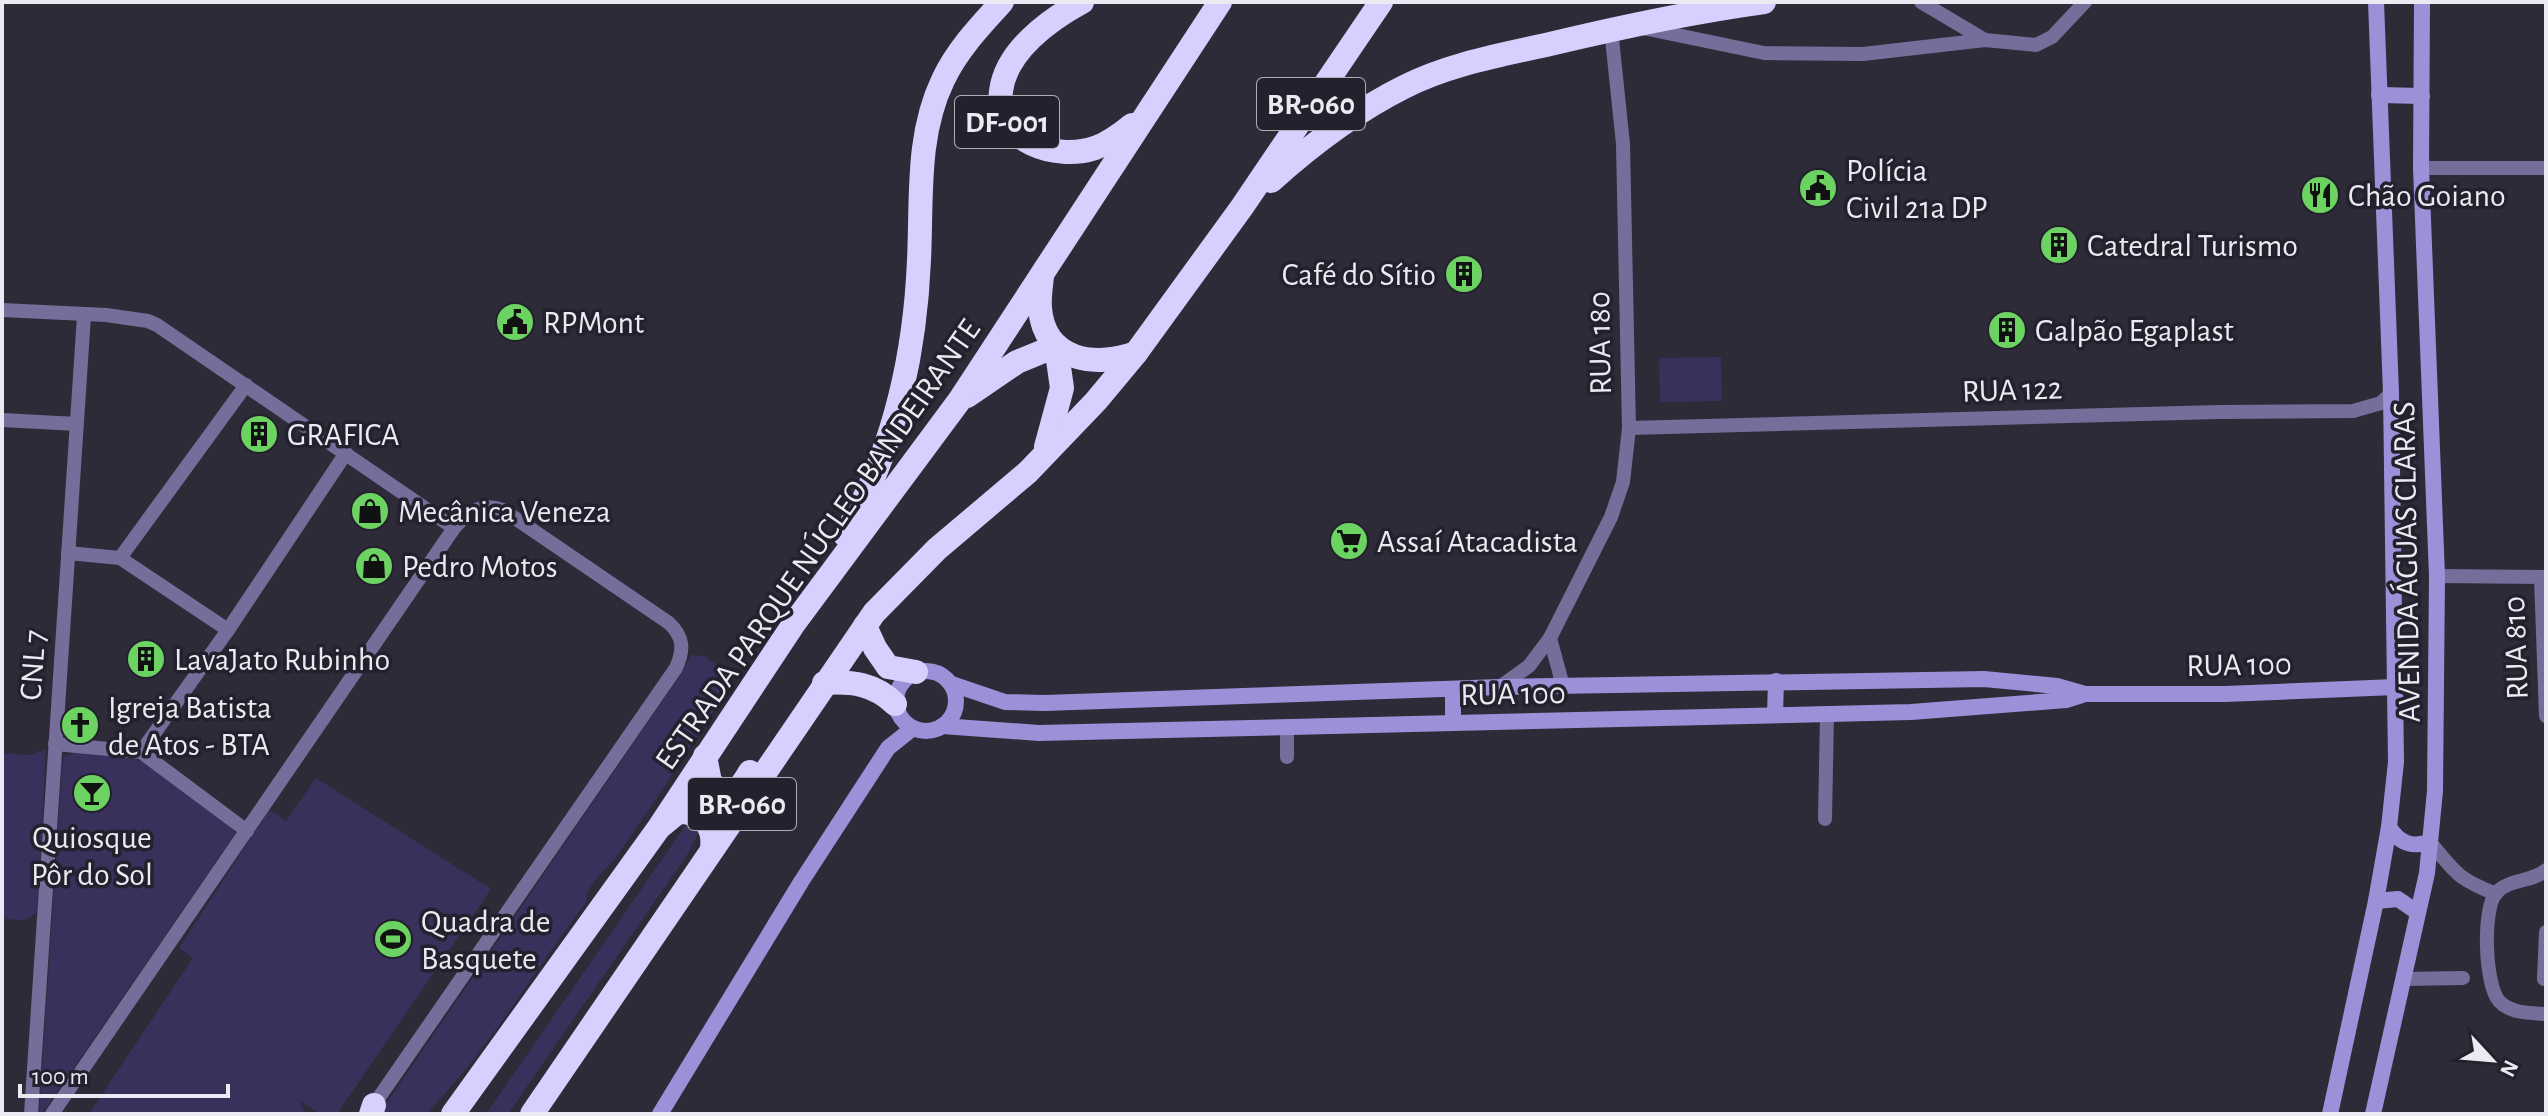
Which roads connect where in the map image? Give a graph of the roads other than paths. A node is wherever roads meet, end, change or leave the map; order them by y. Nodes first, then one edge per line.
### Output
1 (1002, 2) edge
2 (1082, 2) edge
3 (1220, 2) edge
4 (1381, 2) edge
5 (1764, 2) edge
6 (1921, 2) edge
7 (2085, 2) edge
8 (2376, 2) edge
9 (2422, 2) edge
10 (1621, 27) junction
11 (1985, 40) junction
12 (2379, 95) junction
13 (2422, 96) junction
14 (1144, 116) junction
15 (2421, 168) junction
16 (2546, 168) edge
17 (1242, 207) junction
18 (1042, 274) junction
19 (2, 310) edge
20 (84, 316) junction
21 (1056, 346) junction
22 (1136, 353) junction
23 (246, 385) junction
24 (2391, 393) junction
25 (959, 401) junction
26 (2, 420) edge
27 (77, 424) junction
28 (1629, 428) junction
29 (346, 453) junction
30 (1044, 455) junction
31 (454, 528) junction
32 (68, 553) junction
33 (120, 558) junction
34 (2437, 576) junction
35 (2543, 578) edge
36 (869, 620) junction
37 (795, 622) junction
38 (228, 630) junction
39 (1550, 638) junction
40 (916, 672) junction
41 (1776, 681) junction
42 (824, 683) junction
43 (952, 684) junction
44 (1563, 686) junction
45 (1500, 687) junction
46 (2395, 687) junction
47 (1453, 690) junction
48 (2085, 694) junction
49 (897, 709) junction
50 (1827, 714) junction
51 (1775, 715) junction
52 (2546, 716) edge
53 (1453, 722) junction
54 (942, 726) junction
55 (1287, 727) junction
56 (913, 728) junction
57 (55, 744) junction
58 (888, 748) junction
59 (141, 752) junction
60 (705, 756) junction
61 (1287, 757) dead end
62 (1825, 819) dead end
63 (2389, 827) junction
64 (658, 829) junction
65 (247, 831) junction
66 (2430, 842) junction
67 (712, 849) junction
68 (2546, 870) edge
69 (2496, 894) junction
70 (2376, 901) junction
71 (2417, 912) junction
72 (2546, 932) edge
73 (2545, 957) edge
74 (2463, 978) dead end
75 (2403, 979) junction
76 (2544, 979) dead end
77 (2546, 1014) edge
78 (452, 1110) edge
79 (371, 1111) edge
80 (31, 1114) edge
81 (52, 1114) edge
82 (532, 1114) edge
83 (660, 1114) edge
84 (2330, 1114) edge
85 (2373, 1114) edge

1 - 37 highway, DF-001
2 - 14 highway, DF-001
3 - 14 highway, ESTRADA PARQUE NÚCLEO BANDEIRANTE / BR-060
4 - 17 highway, BR-060
5 - 10 highway
6 - 11 street
7 - 11 street
8 - 12 street, AVENIDA ÁGUAS CLARAS
9 - 13 street, AVENIDA ÁGUAS CLARAS
10 - 11 street
10 - 17 highway
10 - 28 street, RUA 180
12 - 13 street
12 - 24 street, AVENIDA ÁGUAS CLARAS
13 - 15 street, AVENIDA ÁGUAS CLARAS
14 - 18 highway, ESTRADA PARQUE NÚCLEO BANDEIRANTE / BR-060
15 - 16 street
15 - 34 street, AVENIDA ÁGUAS CLARAS
17 - 22 highway, BR-060
18 - 21 highway
18 - 25 highway, ESTRADA PARQUE NÚCLEO BANDEIRANTE / BR-060
19 - 20 street
20 - 23 street
20 - 27 street, CNL 7
21 - 22 highway
21 - 25 highway
21 - 30 highway
22 - 30 highway, BR-060
23 - 29 street
23 - 33 street
24 - 28 street, RUA 122
24 - 46 street, AVENIDA ÁGUAS CLARAS
25 - 37 highway, ESTRADA PARQUE NÚCLEO BANDEIRANTE / BR-060
26 - 27 street
27 - 32 street, CNL 7
28 - 39 street, RUA 180
29 - 31 street
29 - 38 street
30 - 36 highway, BR-060
31 - 65 street
31 - 79 street
32 - 33 street
32 - 57 street, CNL 7
33 - 38 street
34 - 35 street
34 - 66 street, AVENIDA ÁGUAS CLARAS
35 - 52 street, RUA 810
36 - 40 highway
36 - 42 highway, BR-060
36 - 60 highway
37 - 60 highway, ESTRADA PARQUE NÚCLEO BANDEIRANTE / BR-060
38 - 59 street
39 - 44 street
39 - 45 street, RUA 180
40 - 43 street
40 - 49 street
41 - 44 street, RUA 100
41 - 48 street, RUA 100
41 - 51 street
42 - 49 highway
42 - 67 highway, BR-060
43 - 47 street, RUA 100
43 - 54 street
44 - 45 street, RUA 100
45 - 47 street, RUA 100
46 - 48 street, RUA 100
46 - 63 street, AVENIDA ÁGUAS CLARAS
47 - 53 street
48 - 50 street, RUA 100
49 - 56 street
49 - 58 street
50 - 51 street, RUA 100
50 - 62 street
51 - 53 street, RUA 100
53 - 55 street, RUA 100
54 - 55 street, RUA 100
54 - 56 street
55 - 61 street
56 - 58 street
57 - 59 street
57 - 80 street, CNL 7
58 - 83 street
59 - 65 street
60 - 64 highway, ESTRADA PARQUE NÚCLEO BANDEIRANTE / BR-060
63 - 66 street
63 - 70 street, AVENIDA ÁGUAS CLARAS
64 - 67 highway
64 - 78 highway, ESTRADA PARQUE NÚCLEO BANDEIRANTE / BR-060
65 - 81 street
66 - 69 street
66 - 71 street, AVENIDA ÁGUAS CLARAS
67 - 82 highway, BR-060
68 - 69 street
69 - 77 street
70 - 71 street
70 - 84 street, AVENIDA ÁGUAS CLARAS
71 - 75 street, AVENIDA ÁGUAS CLARAS
72 - 73 street
73 - 76 street
74 - 75 street
75 - 85 street, AVENIDA ÁGUAS CLARAS

